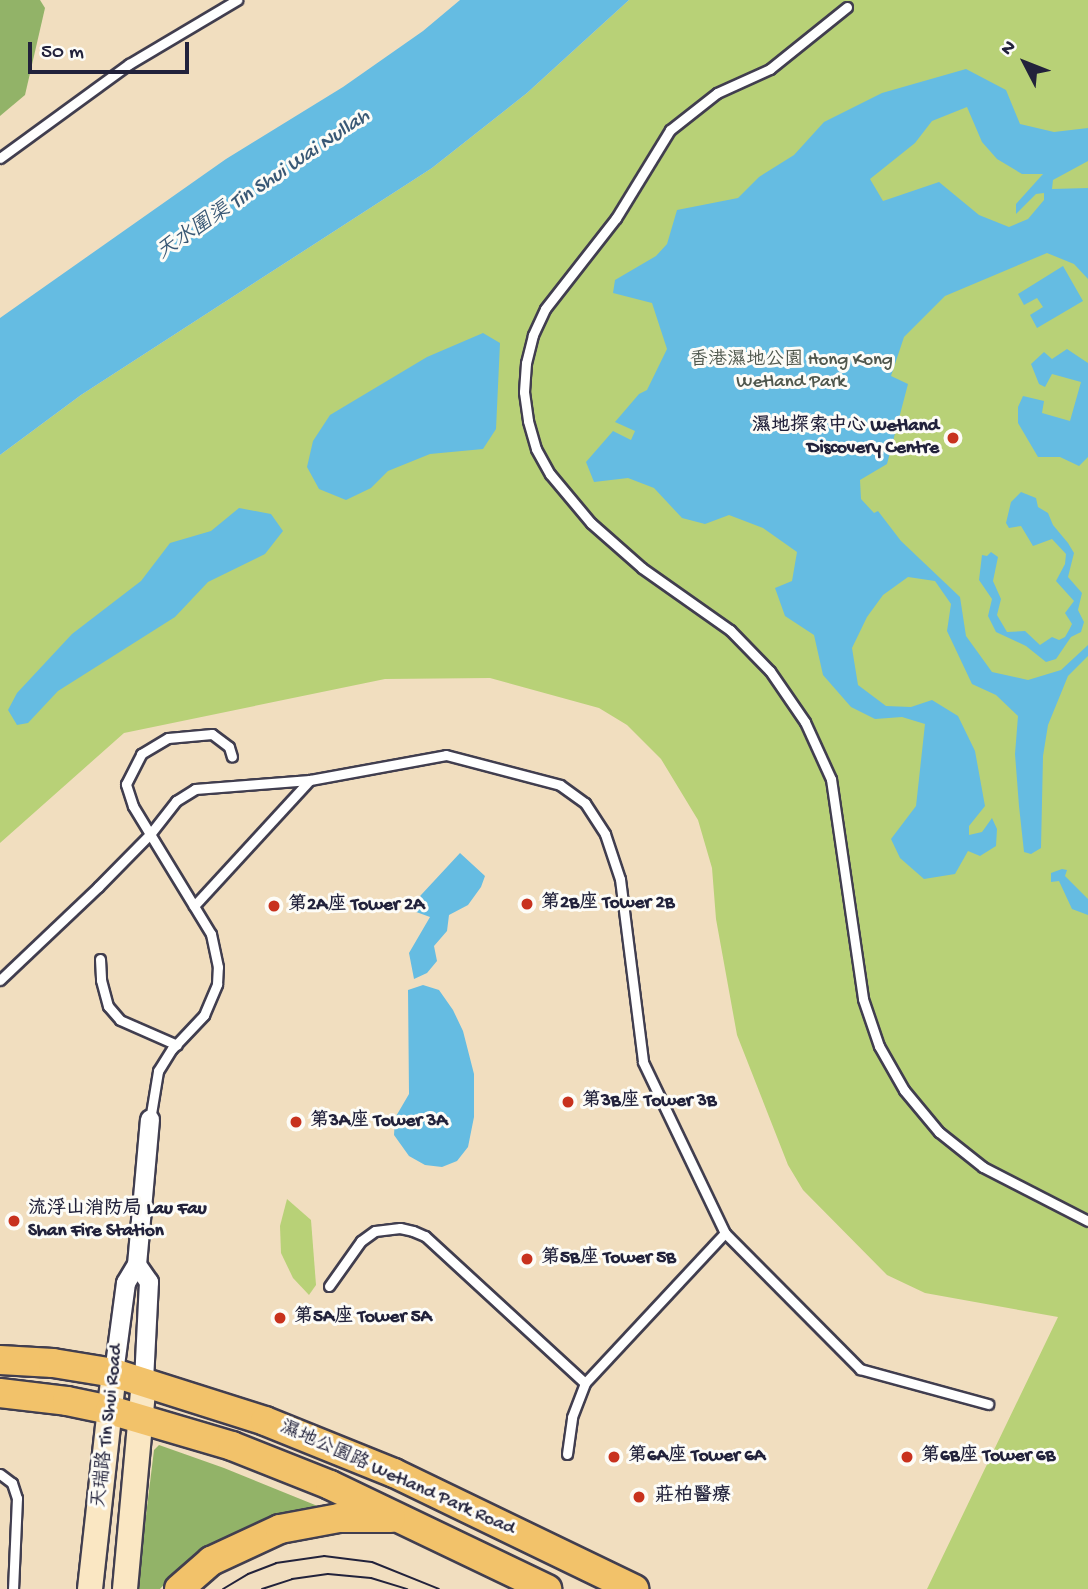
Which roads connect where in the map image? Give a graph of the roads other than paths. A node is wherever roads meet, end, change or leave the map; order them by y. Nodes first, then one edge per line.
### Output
1 (237, 0) edge
2 (847, 7) dead end
3 (0, 158) edge
4 (232, 757) dead end
5 (310, 780) junction
6 (151, 833) junction
7 (194, 906) junction
8 (100, 959) dead end
9 (0, 980) edge
10 (177, 1045) junction
11 (150, 1120) joint
12 (1088, 1221) edge
13 (725, 1233) junction
14 (137, 1265) junction
15 (328, 1286) dead end
16 (0, 1360) edge
17 (114, 1373) junction
18 (144, 1381) junction
19 (585, 1383) junction
20 (0, 1393) edge
21 (988, 1404) dead end
22 (110, 1410) junction
23 (141, 1419) junction
24 (567, 1454) dead end
25 (0, 1474) edge
26 (398, 1518) junction
27 (13, 1589) edge
28 (90, 1589) edge
29 (125, 1589) edge
30 (179, 1589) edge
31 (547, 1589) edge
32 (634, 1589) edge

1 - 3 lane
2 - 12 lane
4 - 6 lane
5 - 6 lane
5 - 7 lane
5 - 13 lane
6 - 7 lane
6 - 9 lane
7 - 10 lane
8 - 10 lane
10 - 11 lane
11 - 14 street, 天瑞路 Tin Shui Road
13 - 19 lane
13 - 21 lane
14 - 17 street, 天瑞路 Tin Shui Road
14 - 18 street, 天瑞路 Tin Shui Road
15 - 19 lane
16 - 17 main road, 濕地公園路 Wetland Park Road
17 - 18 main road, 濕地公園路 Wetland Park Road
17 - 22 main road, 天瑞路 Tin Shui Road
18 - 23 main road, 天瑞路 Tin Shui Road
18 - 32 main road, 濕地公園路 Wetland Park Road
19 - 24 lane
20 - 22 main road, 濕地公園路 Wetland Park Road
22 - 23 main road, 濕地公園路 Wetland Park Road
22 - 28 main road, 天瑞路 Tin Shui Road
23 - 26 main road, 濕地公園路 Wetland Park Road
23 - 29 main road, 天瑞路 Tin Shui Road
25 - 27 lane
26 - 30 main road
26 - 31 main road, 濕地公園路 Wetland Park Road

